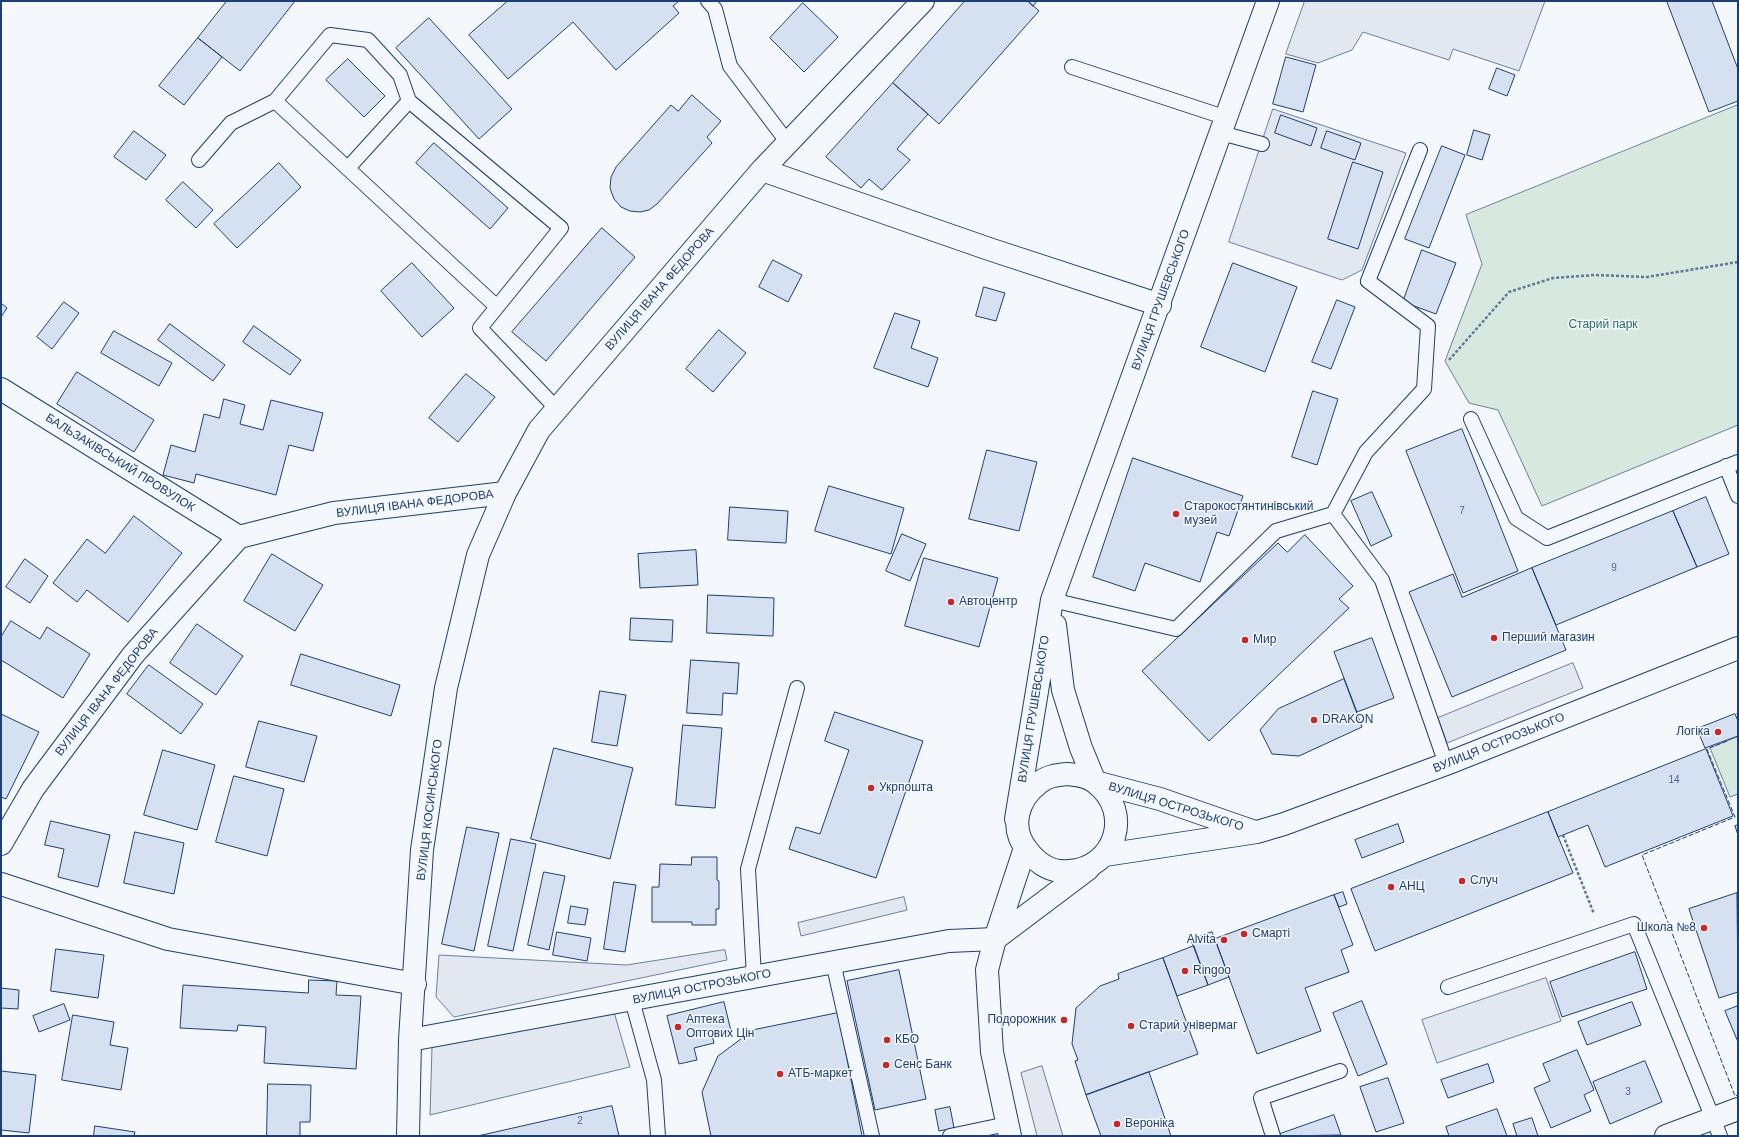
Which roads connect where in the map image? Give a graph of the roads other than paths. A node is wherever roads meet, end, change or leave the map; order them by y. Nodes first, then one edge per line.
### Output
1 (708, 1) edge
2 (923, 1) edge
3 (1268, 1) edge
4 (1072, 67) dead end
5 (275, 101) junction
6 (409, 101) junction
7 (1224, 126) junction
8 (788, 143) junction
9 (1262, 144) dead end
10 (1420, 150) dead end
11 (199, 160) dead end
12 (348, 168) junction
13 (762, 170) junction
14 (1160, 305) junction
15 (497, 307) junction
16 (1, 389) edge
17 (556, 410) junction
18 (1471, 419) dead end
19 (1732, 464) edge
20 (505, 493) junction
21 (1738, 496) edge
22 (1333, 514) junction
23 (239, 537) junction
24 (1052, 600) junction
25 (1738, 648) edge
26 (797, 688) dead end
27 (1446, 764) junction
28 (1095, 782) junction
29 (1016, 819) junction
30 (1257, 832) junction
31 (1, 844) edge
32 (1025, 848) junction
33 (1098, 860) junction
34 (1, 884) edge
35 (995, 939) junction
36 (833, 962) junction
37 (754, 977) junction
38 (415, 984) junction
39 (1448, 987) dead end
40 (632, 1000) junction
41 (410, 1040) junction
42 (1340, 1071) dead end
43 (1738, 1109) edge
44 (1716, 1127) edge
45 (1008, 1130) edge
46 (408, 1136) edge
47 (658, 1136) edge
48 (872, 1136) edge
49 (950, 1136) edge
50 (1273, 1136) edge
51 (1666, 1136) edge

1 - 8 lane
2 - 8 street, ВУЛИЦЯ ІВАНА ФЕДОРОВА
3 - 7 street, ВУЛИЦЯ ГРУШЕВСЬКОГО
4 - 7 lane
5 - 6 lane
5 - 11 lane
5 - 12 lane
6 - 12 lane
6 - 15 lane
7 - 9 lane
7 - 14 street, ВУЛИЦЯ ГРУШЕВСЬКОГО
8 - 13 street, ВУЛИЦЯ ІВАНА ФЕДОРОВА
10 - 22 lane
12 - 15 lane
13 - 14 street
13 - 17 street, ВУЛИЦЯ ІВАНА ФЕДОРОВА
14 - 24 street, ВУЛИЦЯ ГРУШЕВСЬКОГО
15 - 17 lane
16 - 23 street, БАЛЬЗАКІВСЬКИЙ ПРОВУЛОК
17 - 20 street, ВУЛИЦЯ ІВАНА ФЕДОРОВА
18 - 19 lane
19 - 21 lane
20 - 23 street, ВУЛИЦЯ ІВАНА ФЕДОРОВА
20 - 38 street, ВУЛИЦЯ КОСИНСЬКОГО
22 - 24 lane
22 - 27 lane
23 - 31 street, ВУЛИЦЯ ІВАНА ФЕДОРОВА
24 - 28 street, ВУЛИЦЯ ГРУШЕВСЬКОГО
24 - 29 street, ВУЛИЦЯ ГРУШЕВСЬКОГО
25 - 27 street, ВУЛИЦЯ ОСТРОЗЬКОГО
26 - 37 lane
27 - 30 street, ВУЛИЦЯ ОСТРОЗЬКОГО
28 - 29 street
28 - 30 street, ВУЛИЦЯ ОСТРОЗЬКОГО
28 - 33 street
29 - 32 street
30 - 33 street, ВУЛИЦЯ ОСТРОЗЬКОГО
32 - 33 street
32 - 35 street
33 - 35 street
34 - 38 street
35 - 36 street, ВУЛИЦЯ ОСТРОЗЬКОГО
35 - 45 street
36 - 37 street, ВУЛИЦЯ ОСТРОЗЬКОГО
36 - 48 lane
37 - 40 street, ВУЛИЦЯ ОСТРОЗЬКОГО
38 - 41 street, ВУЛИЦЯ КОСИНСЬКОГО
39 - 44 lane
40 - 41 street, ВУЛИЦЯ ОСТРОЗЬКОГО
40 - 47 lane
41 - 46 street, ВУЛИЦЯ КОСИНСЬКОГО
42 - 50 lane
43 - 44 street
44 - 51 street
45 - 49 lane

